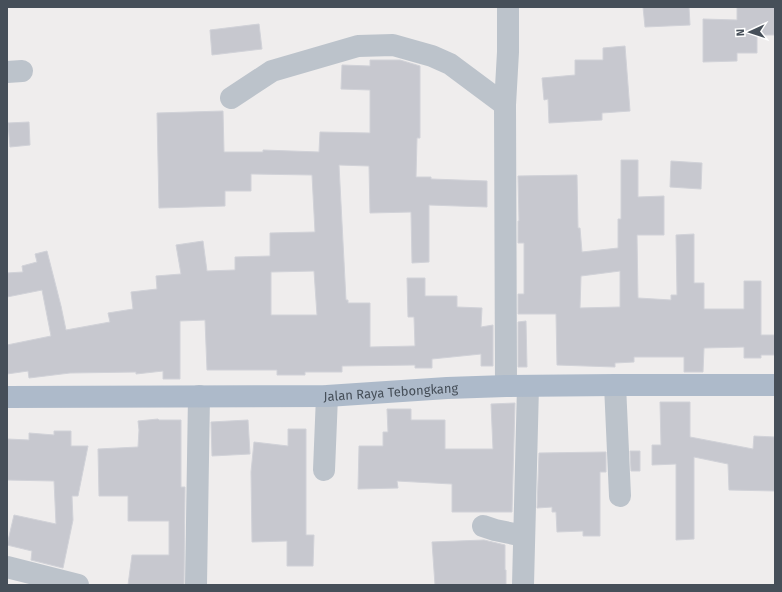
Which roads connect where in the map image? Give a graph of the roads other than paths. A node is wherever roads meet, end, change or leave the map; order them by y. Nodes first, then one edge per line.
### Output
1 (508, 10) edge
2 (231, 98) dead end
3 (505, 105) junction
4 (615, 385) junction
5 (775, 385) edge
6 (506, 386) junction
7 (528, 386) junction
8 (199, 396) junction
9 (326, 396) junction
10 (7, 397) edge
11 (324, 470) dead end
12 (620, 496) dead end
13 (483, 526) dead end
14 (524, 536) junction
15 (7, 567) edge
16 (78, 585) edge
17 (196, 585) edge
18 (523, 585) edge

1 - 3 street
2 - 3 street
3 - 6 street
4 - 5 main road, Jalan Raya Tebongkang
4 - 7 main road, Jalan Raya Tebongkang
4 - 12 street
6 - 7 main road, Jalan Raya Tebongkang
6 - 9 main road, Jalan Raya Tebongkang
7 - 14 street
8 - 9 main road, Jalan Raya Tebongkang
8 - 10 main road, Jalan Raya Tebongkang
8 - 17 street
9 - 11 street
13 - 14 street
14 - 18 street
15 - 16 street

